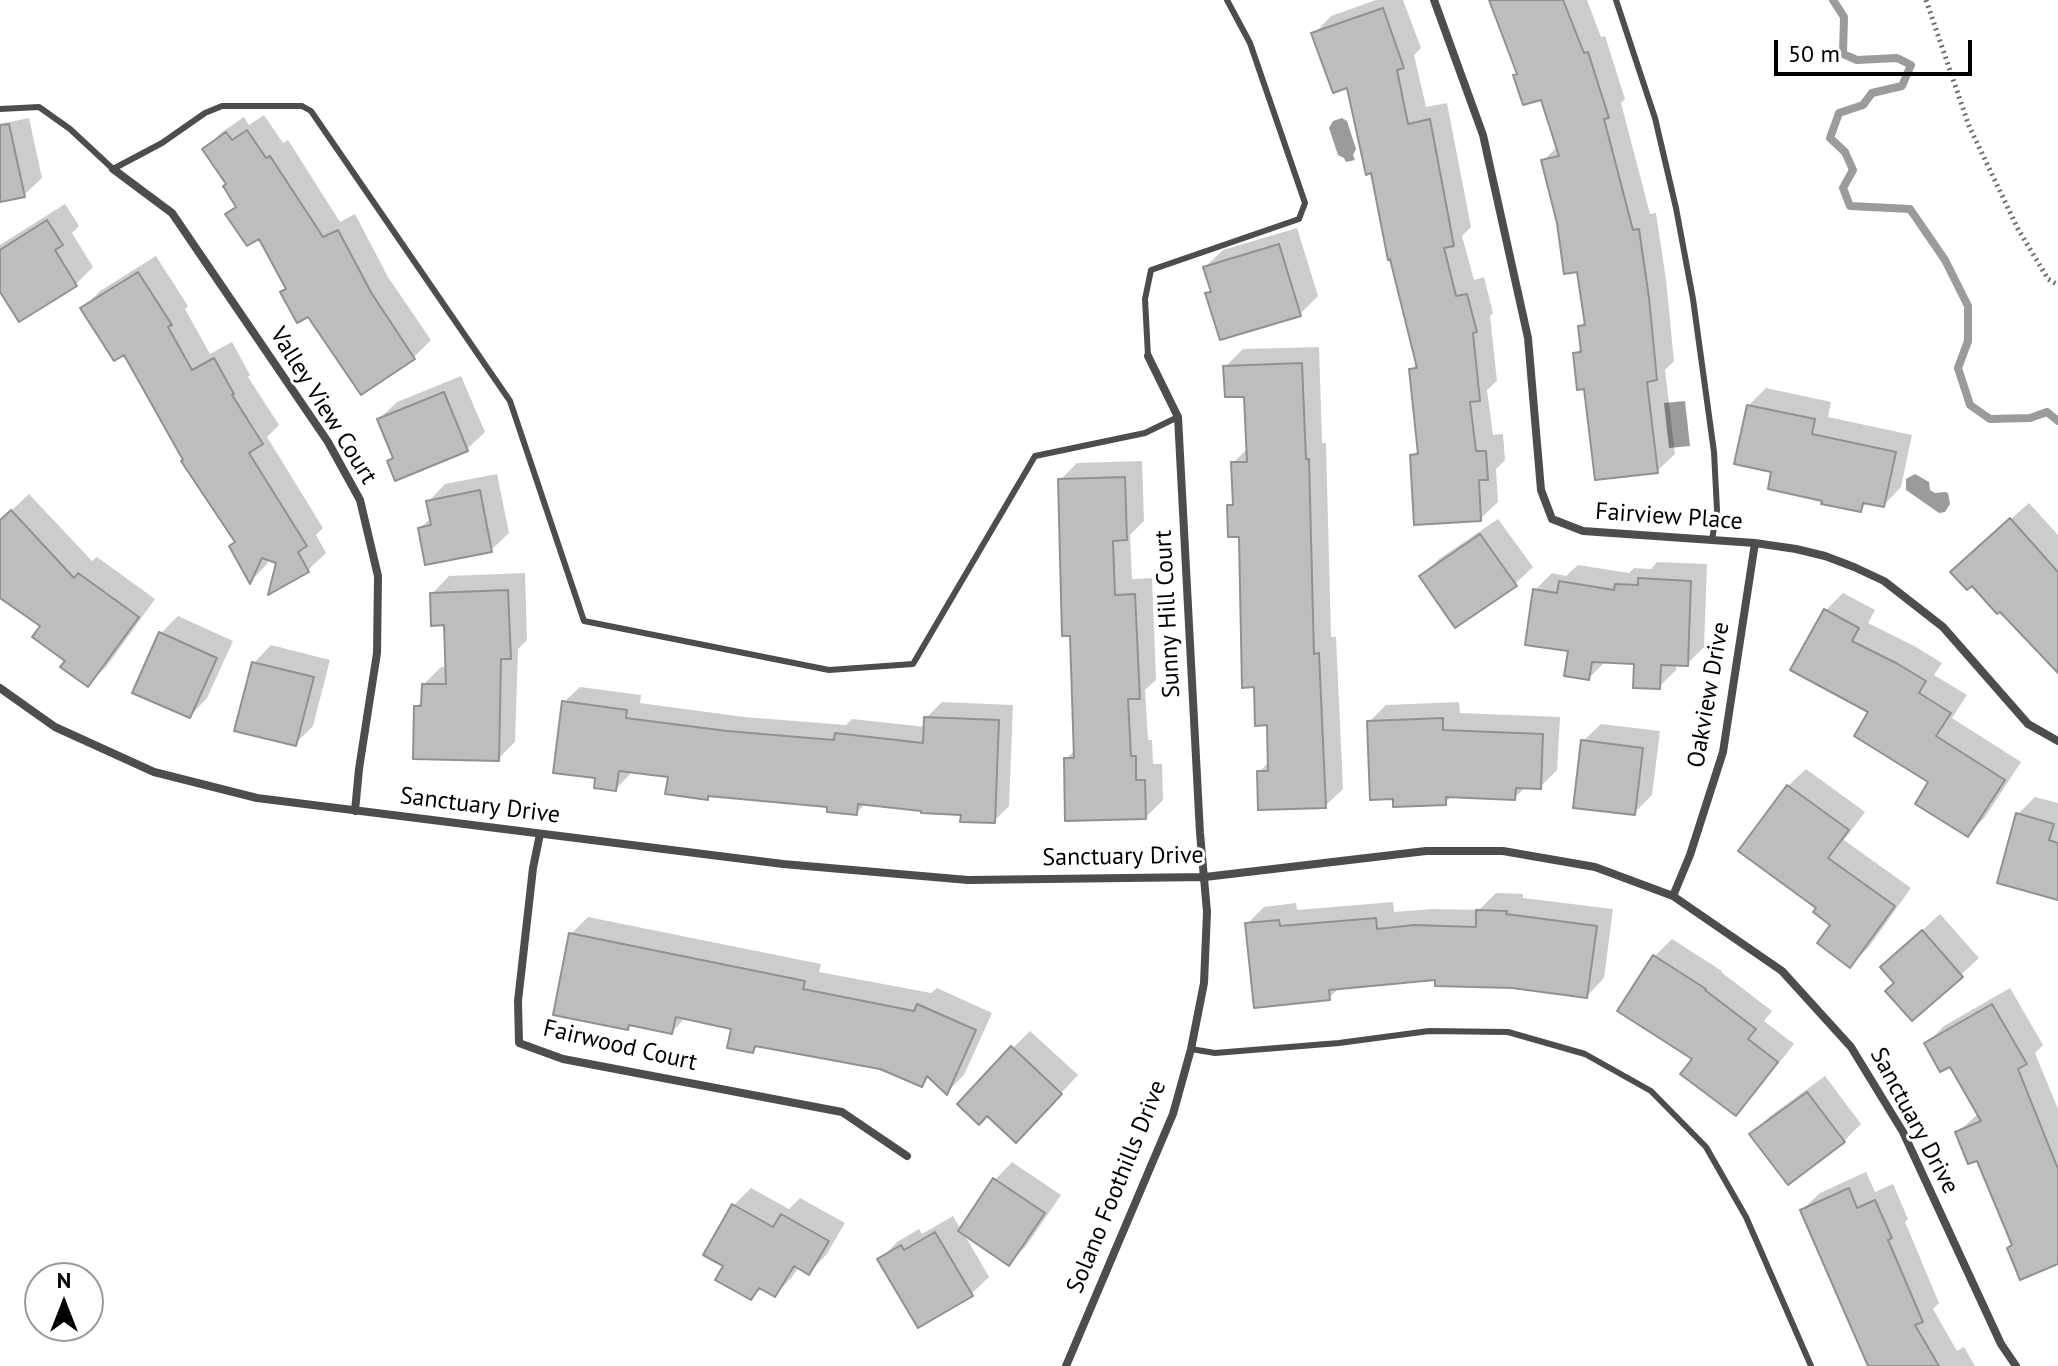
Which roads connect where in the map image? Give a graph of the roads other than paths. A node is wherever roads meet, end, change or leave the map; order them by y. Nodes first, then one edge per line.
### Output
1 (1227, 0) edge
2 (1434, 0) edge
3 (1616, 0) edge
4 (0, 109) edge
5 (113, 169) junction
6 (1148, 356) joint
7 (1178, 417) junction
8 (1712, 540) junction
9 (1755, 543) junction
10 (0, 688) edge
11 (2058, 741) edge
12 (355, 811) junction
13 (540, 834) junction
14 (1205, 877) junction
15 (1673, 896) junction
16 (1191, 1049) junction
17 (907, 1156) dead end
18 (1066, 1366) edge
19 (1811, 1366) edge
20 (2016, 1366) edge

1 - 6 lane
2 - 8 street, Fairview Place
3 - 8 lane
4 - 5 lane
5 - 7 lane
5 - 12 street, Valley View Court
6 - 7 street, Sunny Hill Court
7 - 14 street, Sunny Hill Court
8 - 9 street, Fairview Place
9 - 11 street, Fairview Place
9 - 15 street, Oakview Drive
10 - 12 street, Sanctuary Drive
12 - 13 street, Sanctuary Drive
13 - 14 street, Sanctuary Drive
13 - 17 street, Fairwood Court
14 - 15 street, Sanctuary Drive
14 - 16 street, Solano Foothills Drive
15 - 20 street, Sanctuary Drive
16 - 18 street, Solano Foothills Drive
16 - 19 lane

